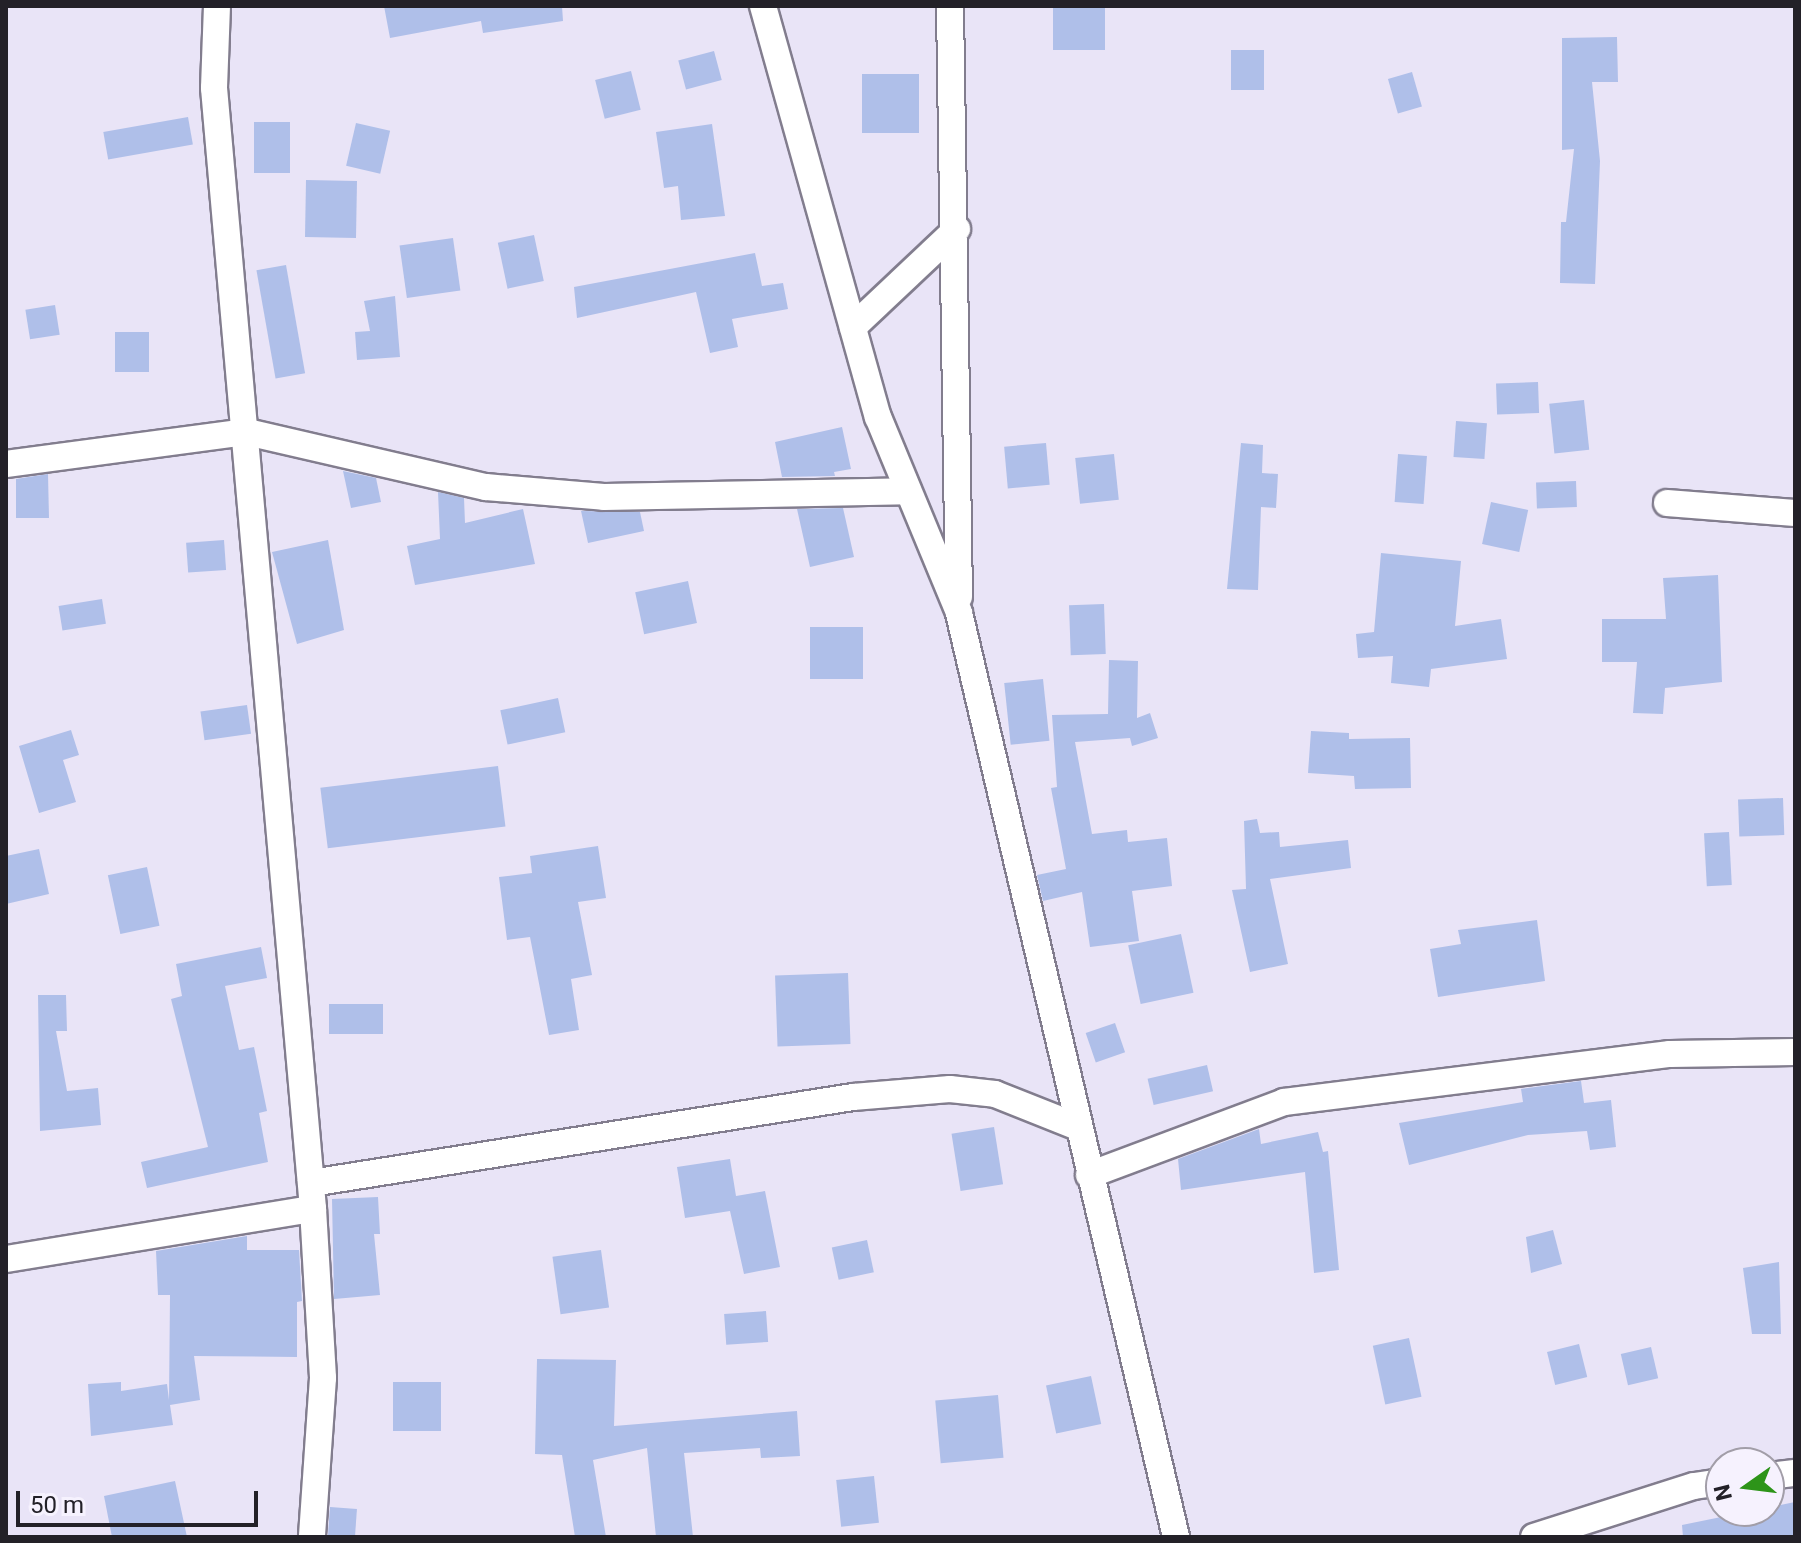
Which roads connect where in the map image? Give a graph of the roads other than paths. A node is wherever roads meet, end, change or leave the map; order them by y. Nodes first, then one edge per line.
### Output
1 (217, 6) edge
2 (763, 6) edge
3 (950, 6) edge
4 (957, 229) junction
5 (853, 327) junction
6 (247, 432) junction
7 (6, 464) edge
8 (908, 491) junction
9 (1667, 503) dead end
10 (1795, 513) edge
11 (959, 613) junction
12 (1795, 1052) edge
13 (1078, 1127) junction
14 (1089, 1175) junction
15 (312, 1196) junction
16 (6, 1259) edge
17 (1705, 1484) edge
18 (312, 1537) edge
19 (1176, 1537) edge
20 (1534, 1537) edge

1 - 6 street
2 - 5 street
3 - 4 street
4 - 5 street
4 - 11 street
5 - 8 street
6 - 7 street
6 - 8 street
6 - 15 street
8 - 11 street
9 - 10 street
11 - 13 street
12 - 14 street
13 - 14 street
13 - 15 street
14 - 19 street
15 - 16 street
15 - 18 street
17 - 20 street

